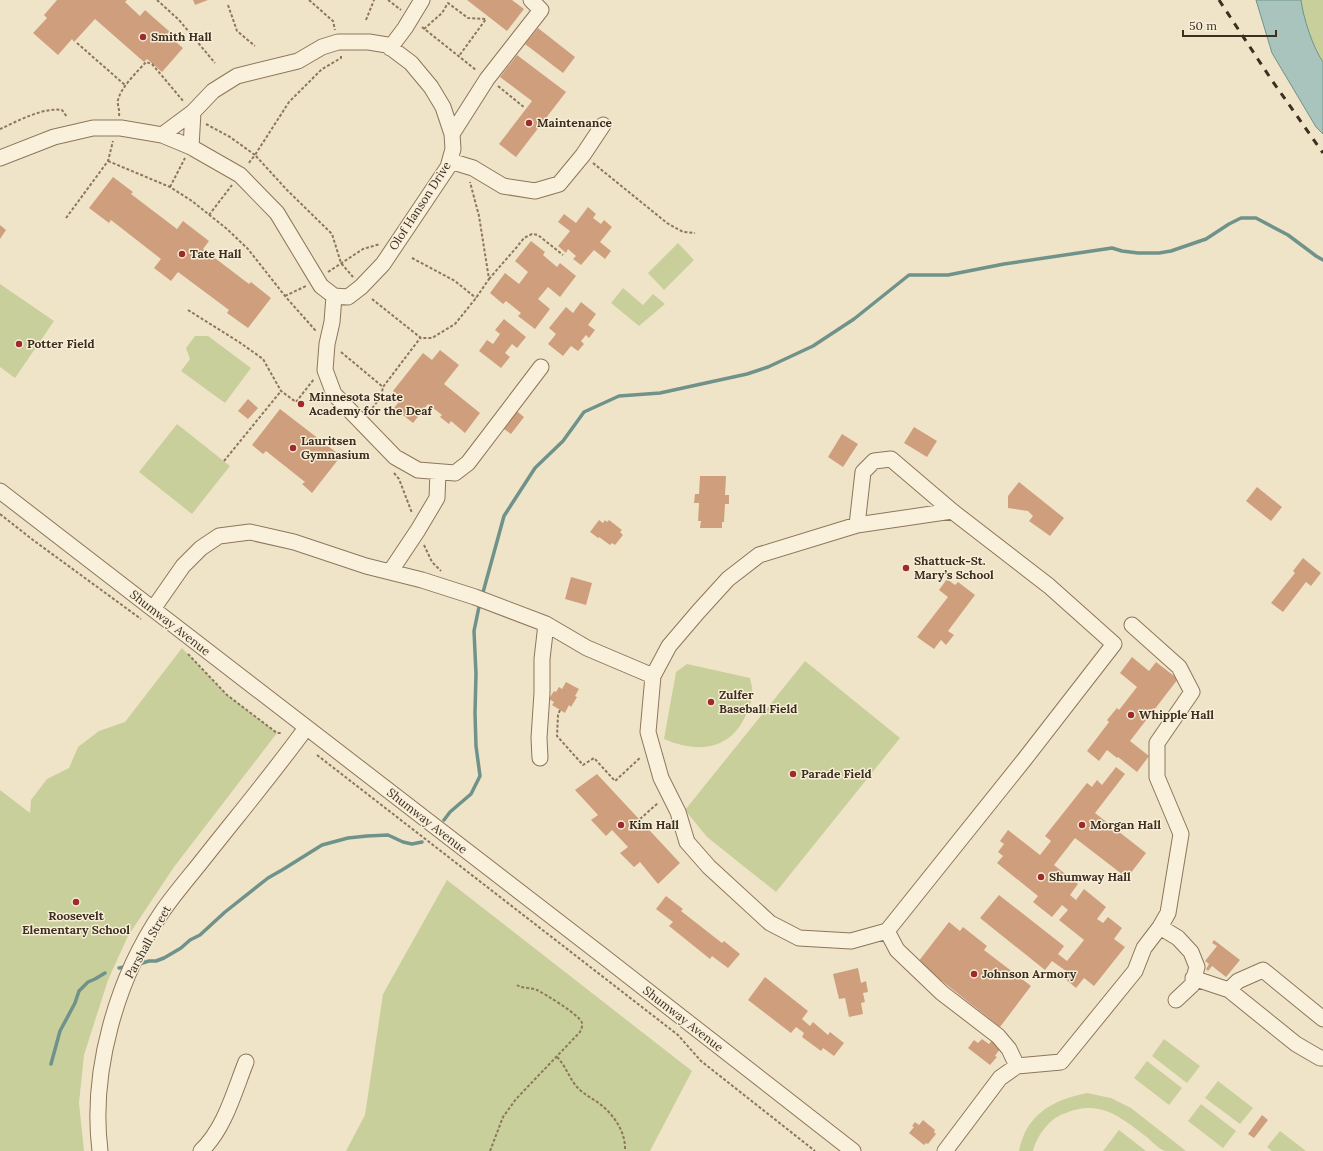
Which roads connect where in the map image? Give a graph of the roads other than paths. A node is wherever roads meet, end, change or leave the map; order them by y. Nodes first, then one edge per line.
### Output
1 (422, 0) edge
2 (531, 0) edge
3 (390, 48) junction
4 (193, 112) junction
5 (603, 125) dead end
6 (162, 134) junction
7 (452, 134) junction
8 (191, 147) junction
9 (0, 158) edge
10 (450, 161) junction
11 (334, 296) junction
12 (541, 367) dead end
13 (438, 472) junction
14 (0, 491) edge
15 (952, 511) junction
16 (857, 526) junction
17 (390, 572) junction
18 (148, 615) junction
19 (546, 624) junction
20 (1132, 625) dead end
21 (653, 676) junction
22 (306, 728) junction
23 (540, 758) dead end
24 (1160, 927) junction
25 (887, 931) junction
26 (1194, 978) junction
27 (1229, 990) junction
28 (1176, 1000) dead end
29 (1323, 1019) edge
30 (1323, 1058) edge
31 (246, 1062) dead end
32 (1017, 1066) junction
33 (100, 1151) edge
34 (201, 1151) edge
35 (853, 1151) edge
36 (945, 1151) edge

1 - 3 street
2 - 7 street
3 - 4 street, Olof Hanson Drive
3 - 7 street, Olof Hanson Drive
4 - 6 street, Olof Hanson Drive
4 - 8 street
5 - 10 street
6 - 8 street
6 - 9 street
7 - 10 street, Olof Hanson Drive
8 - 11 street
10 - 11 street, Olof Hanson Drive
11 - 13 street
12 - 13 street
13 - 17 street
14 - 18 street, Shumway Avenue
15 - 16 street
15 - 16 street
15 - 25 street
16 - 21 street
17 - 18 street
17 - 19 street
18 - 22 street, Shumway Avenue
19 - 21 street
19 - 23 street
20 - 24 street
21 - 25 street
22 - 33 street, Parshall Street
22 - 35 street, Shumway Avenue
24 - 26 street
24 - 32 street
25 - 32 street
26 - 27 street
26 - 28 street
27 - 29 street
27 - 30 street
31 - 34 street
32 - 36 street

